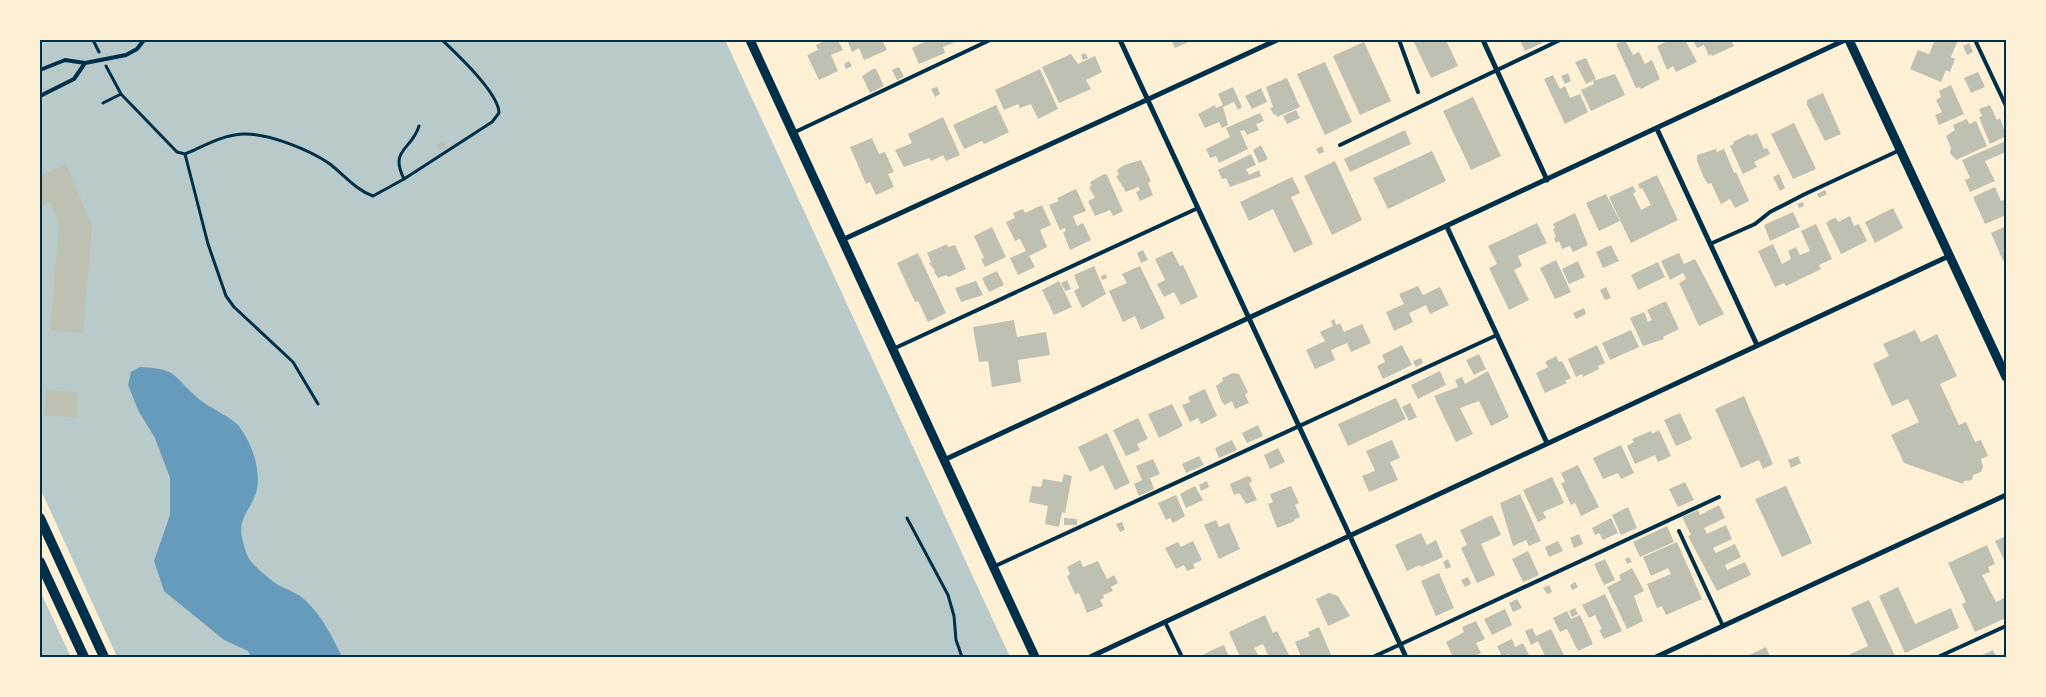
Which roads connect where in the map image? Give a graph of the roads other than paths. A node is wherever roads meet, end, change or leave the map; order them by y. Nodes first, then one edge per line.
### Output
1 (144, 40) edge
2 (750, 40) edge
3 (990, 40) edge
4 (1120, 40) edge
5 (1277, 40) edge
6 (1399, 40) edge
7 (1483, 40) edge
8 (1560, 40) edge
9 (1845, 40) edge
10 (1849, 40) edge
11 (1976, 40) edge
12 (85, 64) junction
13 (40, 70) edge
14 (1497, 70) junction
15 (1418, 92) dead end
16 (40, 96) edge
17 (1148, 100) junction
18 (2006, 106) edge
19 (1657, 129) junction
20 (793, 133) junction
21 (1340, 145) dead end
22 (1900, 150) junction
23 (1547, 180) junction
24 (1198, 208) junction
25 (1447, 227) junction
26 (842, 240) junction
27 (1710, 244) junction
28 (1949, 256) junction
29 (1250, 318) junction
30 (1497, 335) junction
31 (1757, 345) junction
32 (893, 349) junction
33 (2006, 377) edge
34 (1300, 426) junction
35 (1547, 443) junction
36 (944, 460) junction
37 (2006, 495) edge
38 (1719, 497) dead end
39 (40, 518) edge
40 (1679, 531) dead end
41 (1350, 536) junction
42 (40, 562) edge
43 (993, 567) junction
44 (1165, 622) junction
45 (1723, 626) junction
46 (2006, 626) edge
47 (1400, 644) junction
48 (84, 657) edge
49 (104, 657) edge
50 (1035, 657) edge
51 (1090, 657) edge
52 (1182, 657) edge
53 (1373, 657) edge
54 (1406, 657) edge
55 (1656, 657) edge
56 (1938, 657) edge

1 - 12 lane
2 - 20 street
3 - 20 lane
4 - 17 street
5 - 17 street
6 - 15 lane
7 - 14 street
8 - 14 lane
9 - 19 street
10 - 22 street
11 - 18 lane
12 - 13 lane
12 - 16 lane
14 - 21 lane
14 - 23 street
17 - 24 street
17 - 26 street
19 - 23 street
19 - 27 street
20 - 26 street
22 - 27 lane
22 - 28 street
23 - 25 street
24 - 29 street
24 - 32 lane
25 - 29 street
25 - 30 street
26 - 32 street
27 - 31 street
28 - 31 street
28 - 33 street
29 - 34 street
29 - 36 street
30 - 34 lane
30 - 35 street
31 - 35 street
32 - 36 street
34 - 41 street
34 - 43 lane
35 - 41 street
36 - 43 street
37 - 45 street
38 - 47 lane
39 - 49 main road
40 - 45 lane
41 - 44 street
41 - 47 street
42 - 48 main road
43 - 50 street
44 - 51 street
44 - 52 lane
45 - 55 street
46 - 56 lane
47 - 53 lane
47 - 54 street

